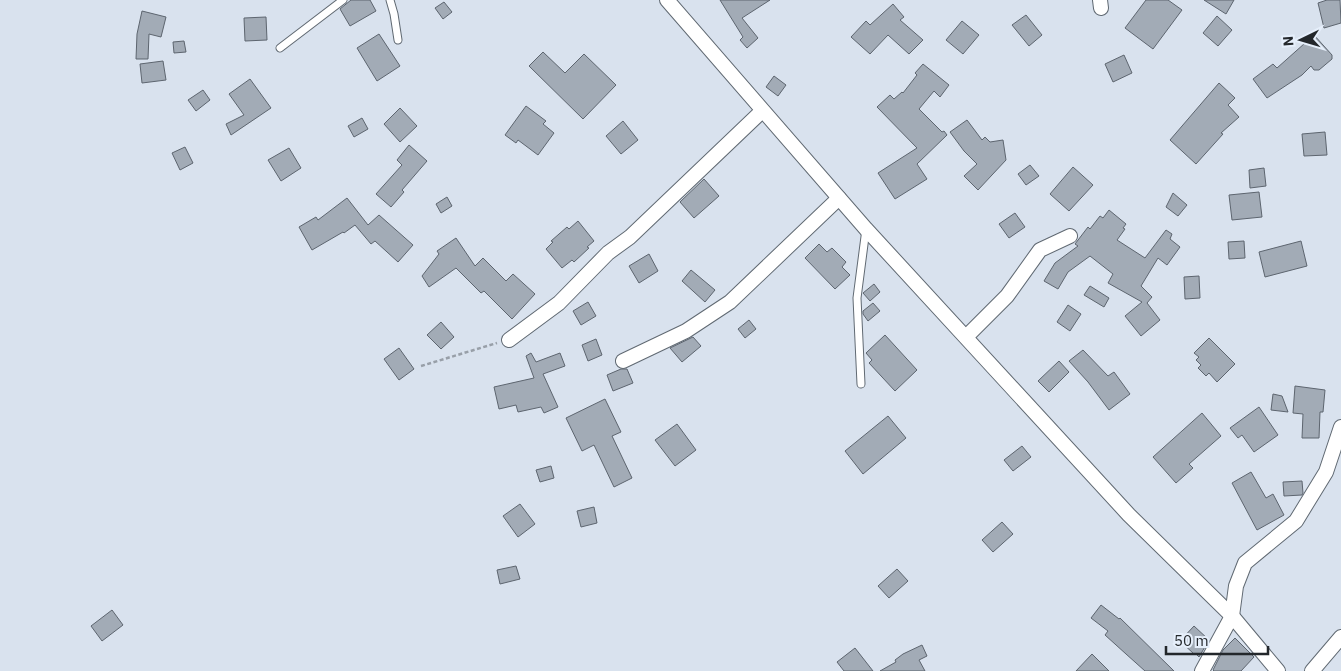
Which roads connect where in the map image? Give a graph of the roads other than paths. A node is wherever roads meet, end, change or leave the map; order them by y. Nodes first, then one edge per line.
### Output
1 (343, 0) edge
2 (390, 0) edge
3 (667, 0) edge
4 (398, 40) dead end
5 (280, 48) dead end
6 (762, 111) junction
7 (839, 198) junction
8 (866, 229) junction
9 (1070, 236) dead end
10 (966, 337) junction
11 (509, 340) road end
12 (623, 361) dead end
13 (861, 384) dead end
14 (1341, 427) edge
15 (1232, 616) junction
16 (1341, 637) edge
17 (1202, 671) edge
18 (1278, 671) edge
19 (1312, 671) edge

1 - 5 lane
2 - 4 lane
3 - 6 street
6 - 7 street
6 - 11 street
7 - 8 street
7 - 12 street
8 - 10 street
8 - 13 lane
9 - 10 street
10 - 15 street
14 - 15 street
15 - 17 street
15 - 18 street
16 - 19 street

